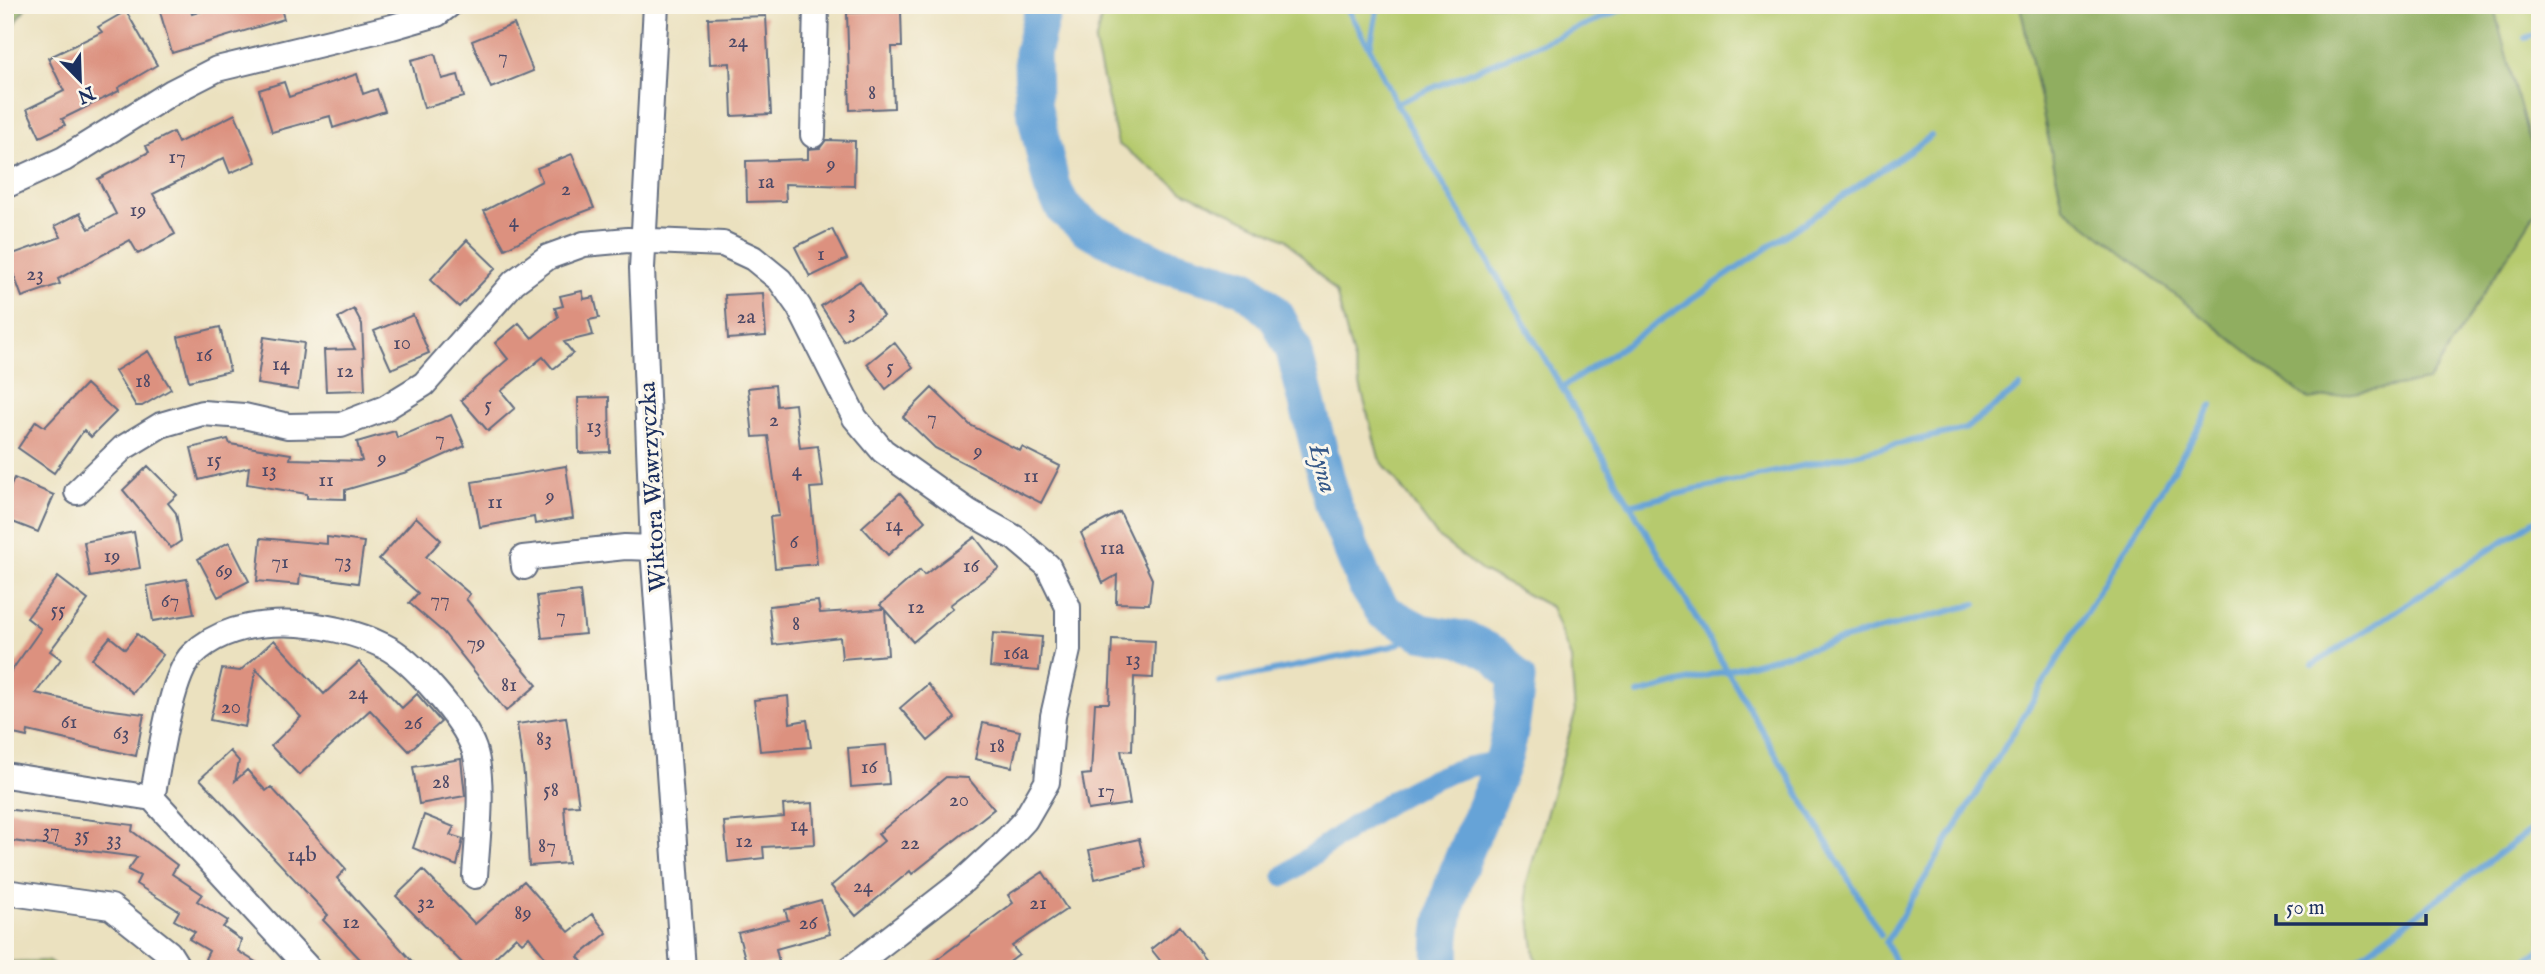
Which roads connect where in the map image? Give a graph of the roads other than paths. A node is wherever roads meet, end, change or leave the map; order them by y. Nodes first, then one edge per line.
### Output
1 (449, 5) edge
2 (656, 5) edge
3 (816, 5) edge
4 (813, 135) dead end
5 (7, 185) dead end
6 (643, 240) junction
7 (77, 492) dead end
8 (653, 548) junction
9 (524, 567) dead end
10 (5, 775) edge
11 (152, 798) junction
12 (475, 876) dead end
13 (5, 892) edge
14 (179, 969) edge
15 (309, 969) edge
16 (684, 969) edge
17 (850, 969) edge

1 - 5 street
2 - 6 street, Wiktora Wawrzyczka
3 - 4 street
6 - 7 street
6 - 8 street, Wiktora Wawrzyczka
6 - 17 street
8 - 9 street
8 - 16 street, Wiktora Wawrzyczka
10 - 11 street
11 - 12 street
11 - 15 street
13 - 14 street

